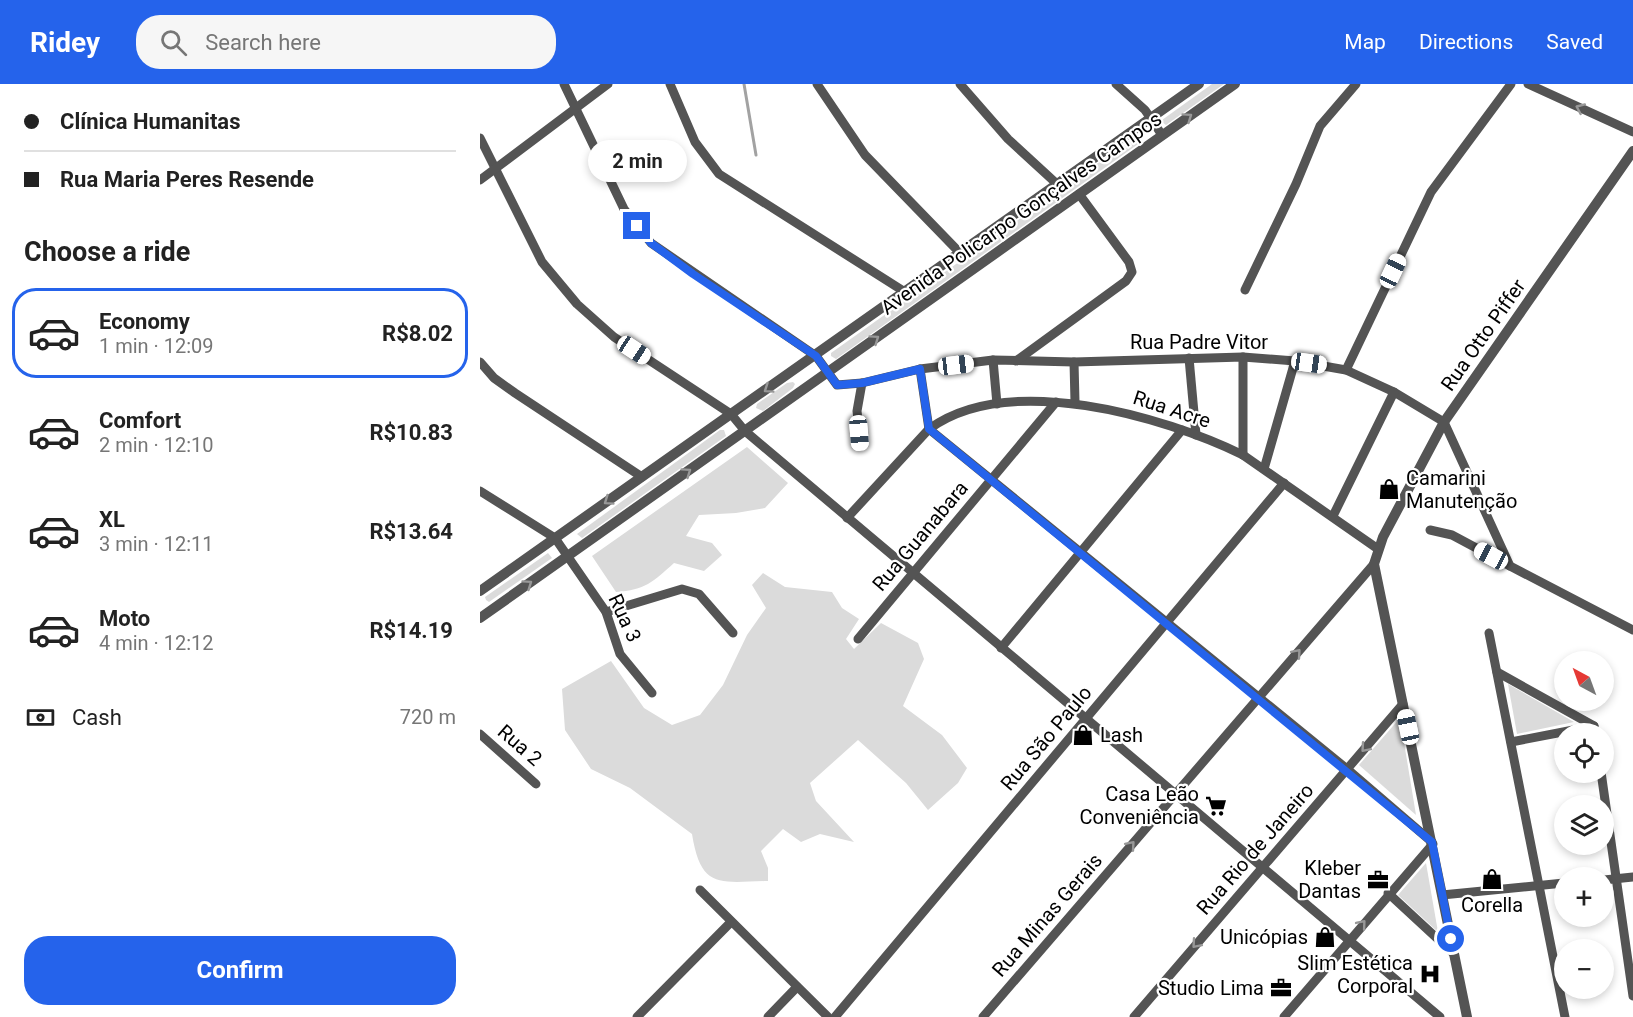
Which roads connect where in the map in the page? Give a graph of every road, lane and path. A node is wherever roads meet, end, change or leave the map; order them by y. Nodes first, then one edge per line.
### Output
1 (564, 84) edge
2 (608, 84) edge
3 (670, 84) edge
4 (817, 84) edge
5 (960, 84) edge
6 (1116, 84) edge
7 (1199, 84) edge
8 (1235, 84) edge
9 (1356, 84) edge
10 (1511, 84) edge
11 (1528, 84) edge
12 (576, 108) junction
13 (1151, 118) junction
14 (1633, 132) edge
15 (1162, 135) junction
16 (480, 138) edge
17 (1633, 151) edge
18 (495, 168) junction
19 (480, 180) edge
20 (1057, 184) junction
21 (1079, 194) junction
22 (960, 253) junction
23 (1245, 290) dead end
24 (905, 292) junction
25 (816, 356) junction
26 (1243, 357) junction
27 (1189, 358) junction
28 (993, 360) junction
29 (1016, 361) junction
30 (1295, 361) junction
31 (480, 362) edge
32 (1074, 362) junction
33 (920, 369) junction
34 (1346, 370) junction
35 (827, 373) junction
36 (862, 383) junction
37 (1394, 392) junction
38 (1056, 402) junction
39 (1075, 402) junction
40 (997, 404) junction
41 (731, 414) junction
42 (1443, 422) junction
43 (929, 429) junction
44 (1182, 430) junction
45 (745, 431) junction
46 (1196, 435) junction
47 (861, 446) dead end
48 (1243, 455) junction
49 (1264, 469) junction
50 (642, 477) junction
51 (991, 480) junction
52 (1284, 483) junction
53 (480, 491) edge
54 (1333, 516) junction
55 (848, 518) junction
56 (1430, 530) dead end
57 (555, 538) junction
58 (1378, 549) junction
59 (1080, 552) junction
60 (567, 556) junction
61 (1374, 564) junction
62 (1510, 566) junction
63 (912, 573) junction
64 (480, 591) edge
65 (606, 612) junction
66 (481, 615) edge
67 (1167, 623) junction
68 (1633, 630) edge
69 (733, 633) dead end
70 (1489, 633) dead end
71 (858, 639) dead end
72 (1001, 648) junction
73 (1497, 672) junction
74 (652, 693) dead end
75 (1258, 697) junction
76 (1403, 704) junction
77 (1086, 719) junction
78 (1583, 723) edge
79 (480, 734) edge
80 (1554, 736) edge
81 (1511, 742) junction
82 (1347, 769) junction
83 (1603, 783) edge
84 (536, 784) dead end
85 (1175, 794) junction
86 (1432, 843) junction
87 (1262, 868) junction
88 (1633, 877) edge
89 (1614, 878) edge
90 (1617, 878) junction
91 (1554, 884) edge
92 (1540, 885) junction
93 (700, 890) dead end
94 (1388, 893) junction
95 (1442, 895) junction
96 (731, 922) junction
97 (1349, 940) junction
98 (1454, 954) junction
99 (797, 987) junction
100 (1633, 996) edge
101 (637, 1017) edge
102 (768, 1017) edge
103 (828, 1017) edge
104 (836, 1017) edge
105 (983, 1017) edge
106 (1134, 1017) edge
107 (1284, 1017) edge
108 (1440, 1017) edge
109 (1467, 1017) edge
110 (1565, 1017) edge

1 - 12 street
2 - 12 street
3 - 24 street
4 - 22 street
5 - 20 street
6 - 13 street
7 - 13 street, Avenida Policarpo Gonçalves Campos
15 -> 8 street, Avenida Policarpo Gonçalves Campos
9 - 23 street
10 - 34 street
14 -> 11 street
12 - 18 street
12 - 25 street
13 - 15 street
13 - 20 street, Avenida Policarpo Gonçalves Campos
15 - 21 street, Avenida Policarpo Gonçalves Campos
16 - 18 street
17 - 42 street, Rua Otto Piffer
18 - 19 street
18 - 41 street
20 - 22 street, Avenida Policarpo Gonçalves Campos
21 - 29 street
35 -> 21 street, Avenida Policarpo Gonçalves Campos
22 - 24 street, Avenida Policarpo Gonçalves Campos
24 - 25 street, Avenida Policarpo Gonçalves Campos
25 - 35 street
25 -> 41 street, Avenida Policarpo Gonçalves Campos
26 - 27 street, Rua Padre Vitor
26 - 30 street, Rua Padre Vitor
26 - 48 street
27 - 32 street, Rua Padre Vitor
27 - 46 street
28 - 29 street, Rua Padre Vitor
28 - 33 street, Rua Padre Vitor
28 - 40 street
29 - 32 street, Rua Padre Vitor
30 - 34 street, Rua Padre Vitor
30 - 49 street
31 - 50 street
32 - 39 street
33 - 36 street, Rua Padre Vitor
33 - 43 street
34 - 37 street, Rua Padre Vitor
35 - 36 street, Rua Padre Vitor
35 - 45 street, Avenida Policarpo Gonçalves Campos
36 - 47 street
37 - 42 street, Rua Padre Vitor
37 - 54 street
38 - 39 street, Rua Acre
38 - 40 street, Rua Acre
38 - 51 street, Rua Guanabara
39 - 44 street, Rua Acre
40 - 43 street, Rua Acre
41 - 45 street
41 - 50 street, Avenida Policarpo Gonçalves Campos
42 - 58 street, Rua Otto Piffer
42 - 62 street
43 - 51 street
43 - 55 street, Rua Acre
44 - 46 street, Rua Acre
44 - 59 street
45 - 55 street
60 -> 45 street, Avenida Policarpo Gonçalves Campos
46 - 48 street, Rua Acre
48 - 49 street, Rua Acre
49 - 52 street, Rua Acre
50 -> 57 street, Avenida Policarpo Gonçalves Campos
51 - 59 street
51 - 63 street, Rua Guanabara
52 - 54 street, Rua Acre
52 - 67 street, Rua São Paulo
53 - 57 street
54 - 58 street, Rua Acre
55 - 63 street
56 - 62 street
57 - 60 street, Rua 3
57 - 64 street, Avenida Policarpo Gonçalves Campos
58 - 61 street, Rua Otto Piffer
59 - 67 street
59 - 72 street
60 - 65 street, Rua 3
66 -> 60 street, Avenida Policarpo Gonçalves Campos
75 -> 61 street, Rua Minas Gerais
61 - 76 street
62 - 68 street
63 - 71 street, Rua Guanabara
63 - 72 street
65 - 69 street
65 - 74 street, Rua 3
67 - 75 street
67 - 77 street, Rua São Paulo
70 - 73 street
72 - 77 street
73 - 78 street
73 - 81 street
75 - 82 street
75 - 85 street, Rua Minas Gerais
76 -> 82 street, Rua Rio de Janeiro
76 - 86 street
77 - 85 street
77 - 104 street, Rua São Paulo
79 - 84 street, Rua 2
80 - 81 street
81 - 92 street
82 - 86 street
82 - 87 street, Rua Rio de Janeiro
83 - 90 street
85 - 87 street
105 -> 85 street, Rua Minas Gerais
86 - 94 street
86 - 95 street
87 - 97 street
87 -> 106 street, Rua Rio de Janeiro
88 - 90 street
89 - 90 street
90 - 100 street
91 - 92 street
92 - 95 street
92 - 110 street
93 - 96 street
97 -> 94 street
94 - 98 street
95 - 98 street
96 - 99 street
96 - 101 street
97 - 107 street
97 - 108 street
98 - 109 street
99 - 102 street
99 - 103 street

